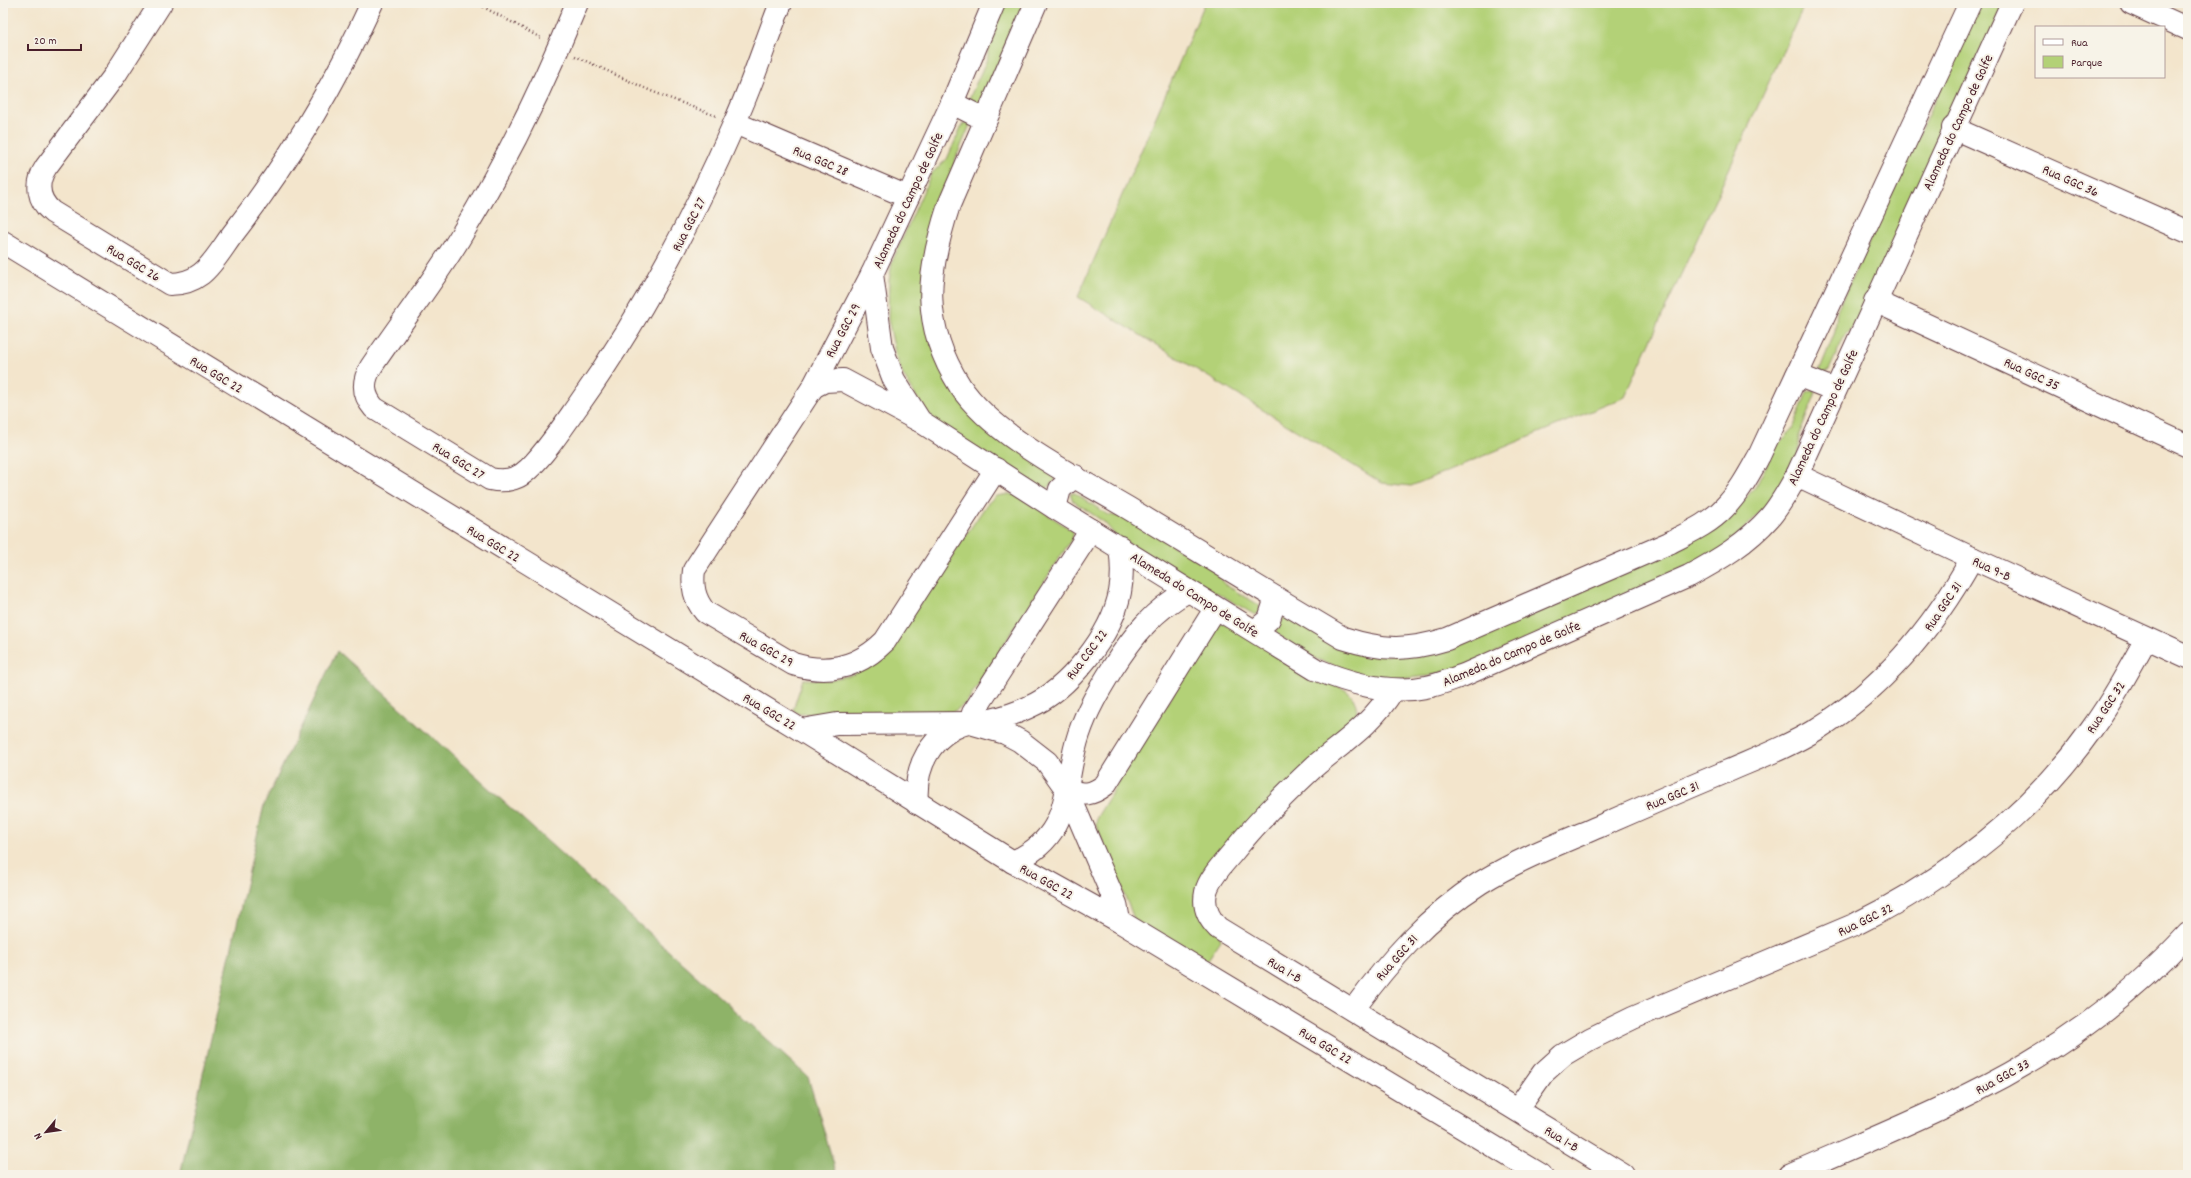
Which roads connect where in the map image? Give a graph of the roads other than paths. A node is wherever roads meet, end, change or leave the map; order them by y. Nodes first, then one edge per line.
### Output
1 (161, 3) edge
2 (372, 3) edge
3 (577, 3) edge
4 (781, 3) edge
5 (994, 3) edge
6 (1036, 3) edge
7 (1970, 3) edge
8 (2012, 3) edge
9 (2131, 3) edge
10 (2188, 29) edge
11 (952, 103) junction
12 (986, 120) junction
13 (735, 123) junction
14 (1953, 128) junction
15 (908, 197) junction
16 (2188, 232) edge
17 (3, 242) edge
18 (872, 274) junction
19 (1875, 301) junction
20 (1797, 375) junction
21 (813, 387) junction
22 (1835, 390) junction
23 (920, 421) junction
24 (2188, 446) edge
25 (996, 469) junction
26 (1797, 475) junction
27 (1075, 476) junction
28 (1055, 508) junction
29 (1091, 530) junction
30 (1120, 547) junction
31 (1972, 558) junction
32 (1188, 591) junction
33 (1276, 598) junction
34 (1216, 609) junction
35 (1255, 631) junction
36 (2146, 639) junction
37 (2188, 657) edge
38 (1393, 690) junction
39 (970, 723) junction
40 (801, 730) junction
41 (1066, 790) junction
42 (917, 802) junction
43 (1013, 862) junction
44 (1119, 921) junction
45 (2188, 934) edge
46 (1353, 1010) junction
47 (1517, 1110) junction
48 (1541, 1175) edge
49 (1623, 1175) edge
50 (1789, 1175) edge

1 - 2 street, Rua GGC 26
3 - 13 street, Rua GGC 27
4 - 13 street, Rua GGC 27
5 - 11 street, Alameda do Campo de Golfe
6 - 12 street
7 - 20 street
8 - 14 street, Alameda do Campo de Golfe
9 - 10 street
11 - 12 street
11 - 15 street, Alameda do Campo de Golfe
12 - 27 street
13 - 15 street, Rua GGC 28
14 - 16 street, Rua GGC 36
14 - 19 street, Alameda do Campo de Golfe
15 - 18 street, Alameda do Campo de Golfe
17 - 40 street, Rua GGC 22
18 - 21 street, Rua GGC 29
18 - 23 street, Alameda do Campo de Golfe
19 - 22 street, Alameda do Campo de Golfe
19 - 24 street, Rua GGC 35
20 - 22 street
20 - 33 street
21 - 23 street, Rua GGC 29
21 - 25 street, Rua GGC 29
22 - 26 street, Alameda do Campo de Golfe
23 - 25 street, Alameda do Campo de Golfe
25 - 28 street, Alameda do Campo de Golfe
26 - 31 street, Rua 9-B
26 - 38 street, Alameda do Campo de Golfe
27 - 28 street
27 - 33 street
28 - 29 street, Alameda do Campo de Golfe
29 - 30 street, Alameda do Campo de Golfe
29 - 39 street
30 - 32 street, Alameda do Campo de Golfe
30 - 39 street, Rua CGC 22
31 - 36 street, Rua 9-B
31 - 46 street, Rua GGC 31
32 - 34 street, Alameda do Campo de Golfe
32 - 41 street, Rua CGC 22
33 - 35 street
34 - 35 street, Alameda do Campo de Golfe
34 - 41 street
35 - 38 street, Alameda do Campo de Golfe
36 - 37 street, Rua 9-B
36 - 47 street, Rua GGC 32
38 - 46 street, Rua 1-B
39 - 40 street, Rua CGC 22
39 - 41 street, Rua CGC 22
39 - 42 street
40 - 42 street, Rua GGC 22
41 - 43 street
41 - 44 street, Rua CGC 22
42 - 43 street, Rua GGC 22
43 - 44 street, Rua GGC 22
44 - 48 street, Rua GGC 22
45 - 50 street, Rua GGC 33
46 - 47 street, Rua 1-B
47 - 49 street, Rua 1-B

